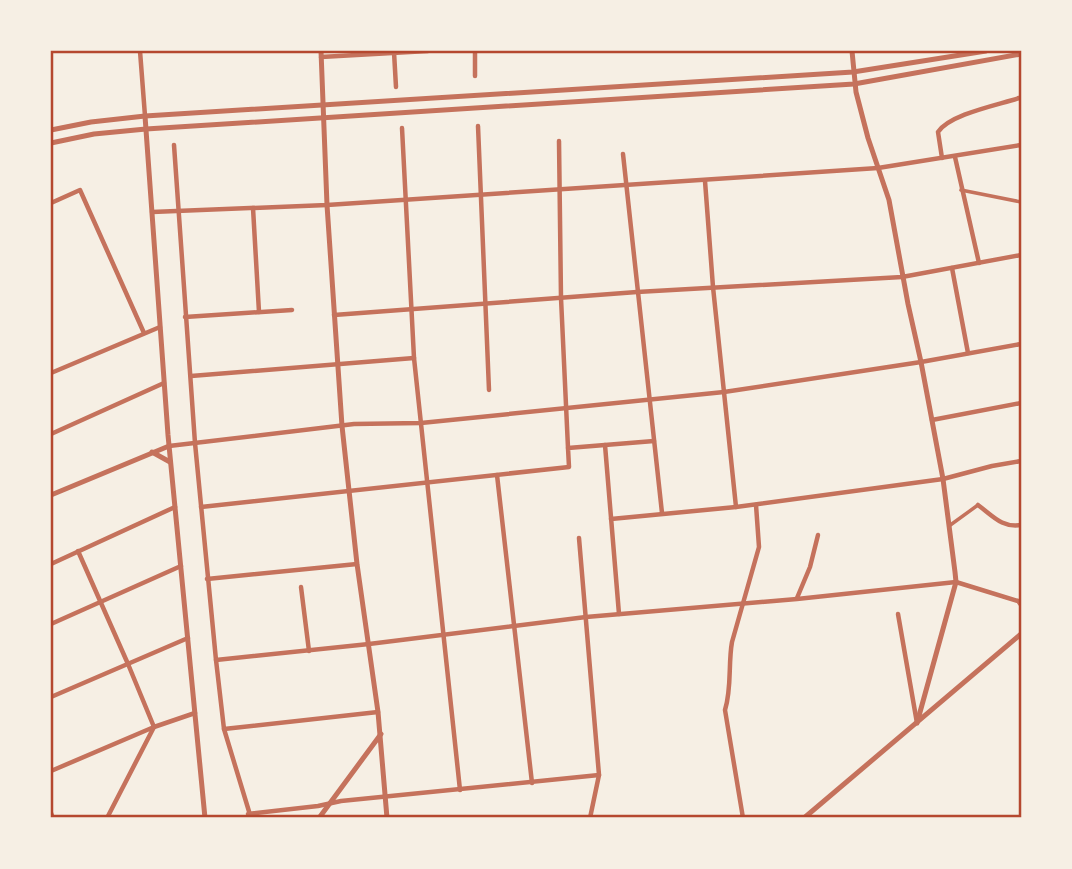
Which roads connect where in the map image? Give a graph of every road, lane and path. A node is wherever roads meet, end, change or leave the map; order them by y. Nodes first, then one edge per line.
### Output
1 (140, 51) edge
2 (394, 51) edge
3 (428, 51) edge
4 (475, 51) edge
5 (852, 51) edge
6 (986, 51) edge
7 (321, 54) edge
8 (1021, 54) edge
9 (853, 72) junction
10 (475, 76) dead end
11 (854, 83) junction
12 (396, 87) dead end
13 (1019, 98) dead end
14 (324, 106) junction
15 (145, 116) junction
16 (324, 119) junction
17 (478, 126) dead end
18 (402, 128) dead end
19 (146, 129) junction
20 (51, 130) edge
21 (559, 141) dead end
22 (51, 143) edge
23 (173, 145) dead end
24 (1021, 145) edge
25 (623, 154) dead end
26 (955, 157) junction
27 (943, 158) junction
28 (878, 168) junction
29 (705, 181) junction
30 (625, 186) junction
31 (561, 190) junction
32 (961, 190) junction
33 (481, 195) junction
34 (407, 200) junction
35 (1021, 202) edge
36 (51, 203) edge
37 (327, 205) junction
38 (253, 208) junction
39 (177, 211) junction
40 (152, 212) junction
41 (1021, 255) edge
42 (979, 263) junction
43 (952, 268) junction
44 (902, 277) junction
45 (713, 288) junction
46 (637, 292) junction
47 (561, 298) junction
48 (485, 303) junction
49 (411, 309) junction
50 (292, 310) dead end
51 (259, 312) junction
52 (334, 315) junction
53 (185, 317) junction
54 (160, 327) junction
55 (144, 334) junction
56 (1021, 344) edge
57 (968, 353) junction
58 (414, 358) junction
59 (921, 362) junction
60 (338, 365) junction
61 (51, 373) edge
62 (191, 376) junction
63 (164, 383) junction
64 (489, 390) dead end
65 (724, 392) junction
66 (650, 401) junction
67 (1021, 403) edge
68 (566, 409) junction
69 (932, 419) junction
70 (421, 423) junction
71 (342, 426) junction
72 (51, 434) edge
73 (654, 441) junction
74 (195, 443) junction
75 (605, 445) junction
76 (169, 446) junction
77 (568, 448) junction
78 (152, 452) junction
79 (1021, 461) edge
80 (171, 463) junction
81 (497, 475) junction
82 (943, 479) junction
83 (426, 482) junction
84 (348, 490) junction
85 (51, 492) edge
86 (756, 505) junction
87 (978, 505) joint
88 (175, 506) junction
89 (201, 507) junction
90 (736, 507) junction
91 (662, 513) junction
92 (611, 519) junction
93 (1021, 525) edge
94 (949, 526) junction
95 (818, 536) dead end
96 (579, 538) dead end
97 (78, 551) junction
98 (51, 564) edge
99 (357, 564) junction
100 (181, 566) junction
101 (207, 579) junction
102 (956, 582) junction
103 (301, 587) dead end
104 (797, 599) junction
105 (101, 601) junction
106 (741, 603) junction
107 (1021, 605) edge
108 (619, 614) junction
109 (898, 614) dead end
110 (586, 617) junction
111 (51, 624) edge
112 (513, 625) junction
113 (443, 634) junction
114 (1021, 634) edge
115 (188, 638) junction
116 (369, 644) junction
117 (309, 651) junction
118 (216, 660) junction
119 (128, 664) junction
120 (51, 697) edge
121 (378, 712) junction
122 (195, 713) junction
123 (917, 723) junction
124 (154, 727) junction
125 (224, 729) junction
126 (381, 734) junction
127 (51, 771) edge
128 (598, 775) junction
129 (532, 783) junction
130 (460, 790) junction
131 (387, 796) junction
132 (331, 802) junction
133 (51, 813) edge
134 (249, 816) edge
135 (53, 818) edge
136 (107, 818) edge
137 (204, 818) edge
138 (319, 818) edge
139 (387, 818) edge
140 (590, 818) edge
141 (743, 818) edge
142 (804, 818) edge

1 - 15 street
2 - 3 street
2 - 7 street
2 - 12 street
4 - 10 street
5 - 9 street
6 - 9 street
7 - 14 street
8 - 11 street
9 - 11 street
9 - 14 street
11 - 16 street
11 - 28 street
13 - 27 street
14 - 15 street
14 - 16 street
15 - 19 street
15 - 20 street
16 - 19 street
16 - 37 street
17 - 33 street
18 - 34 street
19 - 22 street
19 - 40 street
21 - 31 street
23 - 39 street
24 - 26 street
25 - 30 street
26 - 27 street
26 - 32 street
27 - 28 street
28 - 29 street
28 - 44 street
29 - 30 street
29 - 45 street
30 - 31 street
30 - 46 street
31 - 33 street
31 - 47 street
32 - 35 street
32 - 42 street
33 - 34 street
33 - 48 street
34 - 37 street
34 - 49 street
36 - 55 street
37 - 38 street
37 - 52 street
38 - 39 street
38 - 51 street
39 - 40 street
39 - 53 street
40 - 54 street
41 - 42 street
42 - 43 street
43 - 44 street
43 - 57 street
44 - 45 street
44 - 59 street
45 - 46 street
45 - 65 street
46 - 47 street
46 - 66 street
47 - 48 street
47 - 68 street
48 - 49 street
48 - 64 street
49 - 52 street
49 - 58 street
50 - 51 street
51 - 53 street
52 - 60 street
53 - 62 street
54 - 55 street
54 - 63 street
55 - 61 street
56 - 57 street
57 - 59 street
58 - 60 street
58 - 70 street
59 - 65 street
59 - 69 street
60 - 62 street
60 - 71 street
62 - 74 street
63 - 72 street
63 - 76 street
65 - 66 street
65 - 90 street
66 - 68 street
66 - 73 street
67 - 69 street
68 - 70 street
68 - 77 street
69 - 82 street
70 - 71 street
70 - 83 street
71 - 74 street
71 - 84 street
73 - 75 street
73 - 91 street
74 - 76 street
74 - 89 street
75 - 77 street
75 - 92 street
76 - 78 street
76 - 80 street
77 - 81 street
78 - 80 street
78 - 85 street
79 - 82 street
80 - 88 street
81 - 83 street
81 - 112 street
82 - 86 street
82 - 94 street
83 - 84 street
83 - 113 street
84 - 89 street
84 - 99 street
86 - 90 street
86 - 106 street
87 - 93 street
87 - 94 street
88 - 97 street
88 - 100 street
89 - 101 street
90 - 91 street
91 - 92 street
92 - 108 street
94 - 102 street
95 - 104 street
96 - 110 street
97 - 98 street
97 - 105 street
99 - 101 street
99 - 116 street
100 - 105 street
100 - 115 street
101 - 118 street
102 - 104 street
102 - 107 street
102 - 123 street
103 - 117 street
104 - 106 street
105 - 111 street
105 - 119 street
106 - 108 street
106 - 141 street
108 - 110 street
109 - 123 street
110 - 112 street
110 - 128 street
112 - 113 street
112 - 129 street
113 - 116 street
113 - 130 street
114 - 123 street
115 - 119 street
115 - 122 street
116 - 117 street
116 - 121 street
117 - 118 street
118 - 125 street
119 - 120 street
119 - 124 street
121 - 125 street
121 - 126 street
122 - 124 street
122 - 137 street
123 - 142 street
124 - 127 street
124 - 136 street
125 - 134 street
126 - 131 street
126 - 132 street
128 - 129 street
128 - 140 street
129 - 130 street
130 - 131 street
131 - 132 street
131 - 139 street
132 - 134 street
132 - 138 street
133 - 135 street

